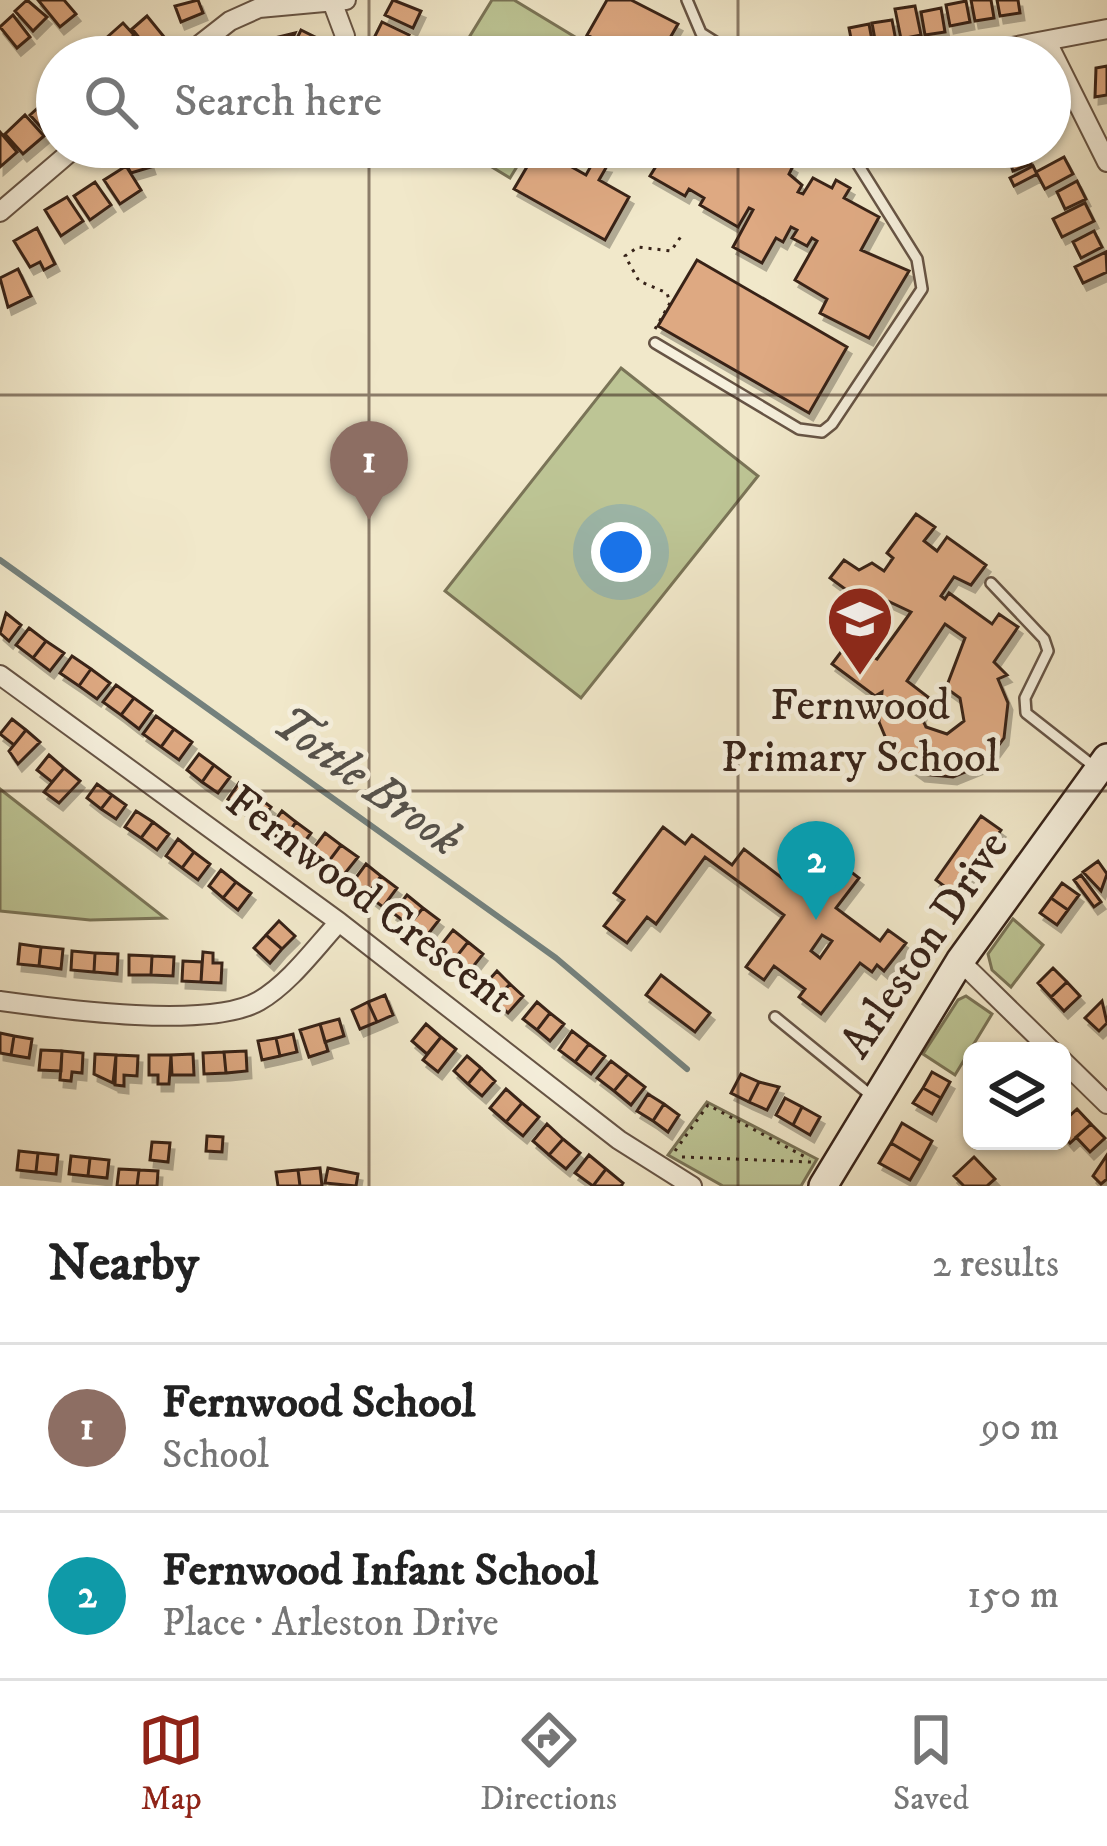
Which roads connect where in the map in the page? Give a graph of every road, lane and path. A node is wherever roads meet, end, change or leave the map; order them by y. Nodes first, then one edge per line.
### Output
1 (220, 0) edge
2 (687, 0) edge
3 (339, 2) edge
4 (230, 21) junction
5 (1107, 29) edge
6 (211, 36) edge
7 (345, 36) dead end
8 (706, 36) edge
9 (1071, 37) edge
10 (1071, 90) edge
11 (1107, 162) edge
12 (51, 168) edge
13 (861, 168) edge
14 (0, 212) edge
15 (682, 235) dead end
16 (655, 344) joint
17 (991, 583) dead end
18 (0, 675) edge
19 (1103, 764) edge
20 (339, 922) junction
21 (960, 961) junction
22 (0, 1001) edge
23 (775, 1017) dead end
24 (1043, 1042) edge
25 (1071, 1069) edge
26 (873, 1097) junction
27 (1107, 1104) edge
28 (671, 1156) joint
29 (692, 1186) edge
30 (823, 1186) edge

1 - 4 street
2 - 8 lane
3 - 4 street
3 - 7 street
4 - 6 street
5 - 9 street
10 - 11 street
12 - 14 street
13 - 16 lane
15 - 16 path
17 - 19 lane
18 - 20 street, Fernwood Crescent
19 - 21 street, Arleston Drive
20 - 22 street
20 - 29 street, Fernwood Crescent
21 - 24 street
21 - 26 street, Arleston Drive
23 - 26 lane
25 - 27 street
26 - 30 street, Arleston Drive
28 - 28 path

